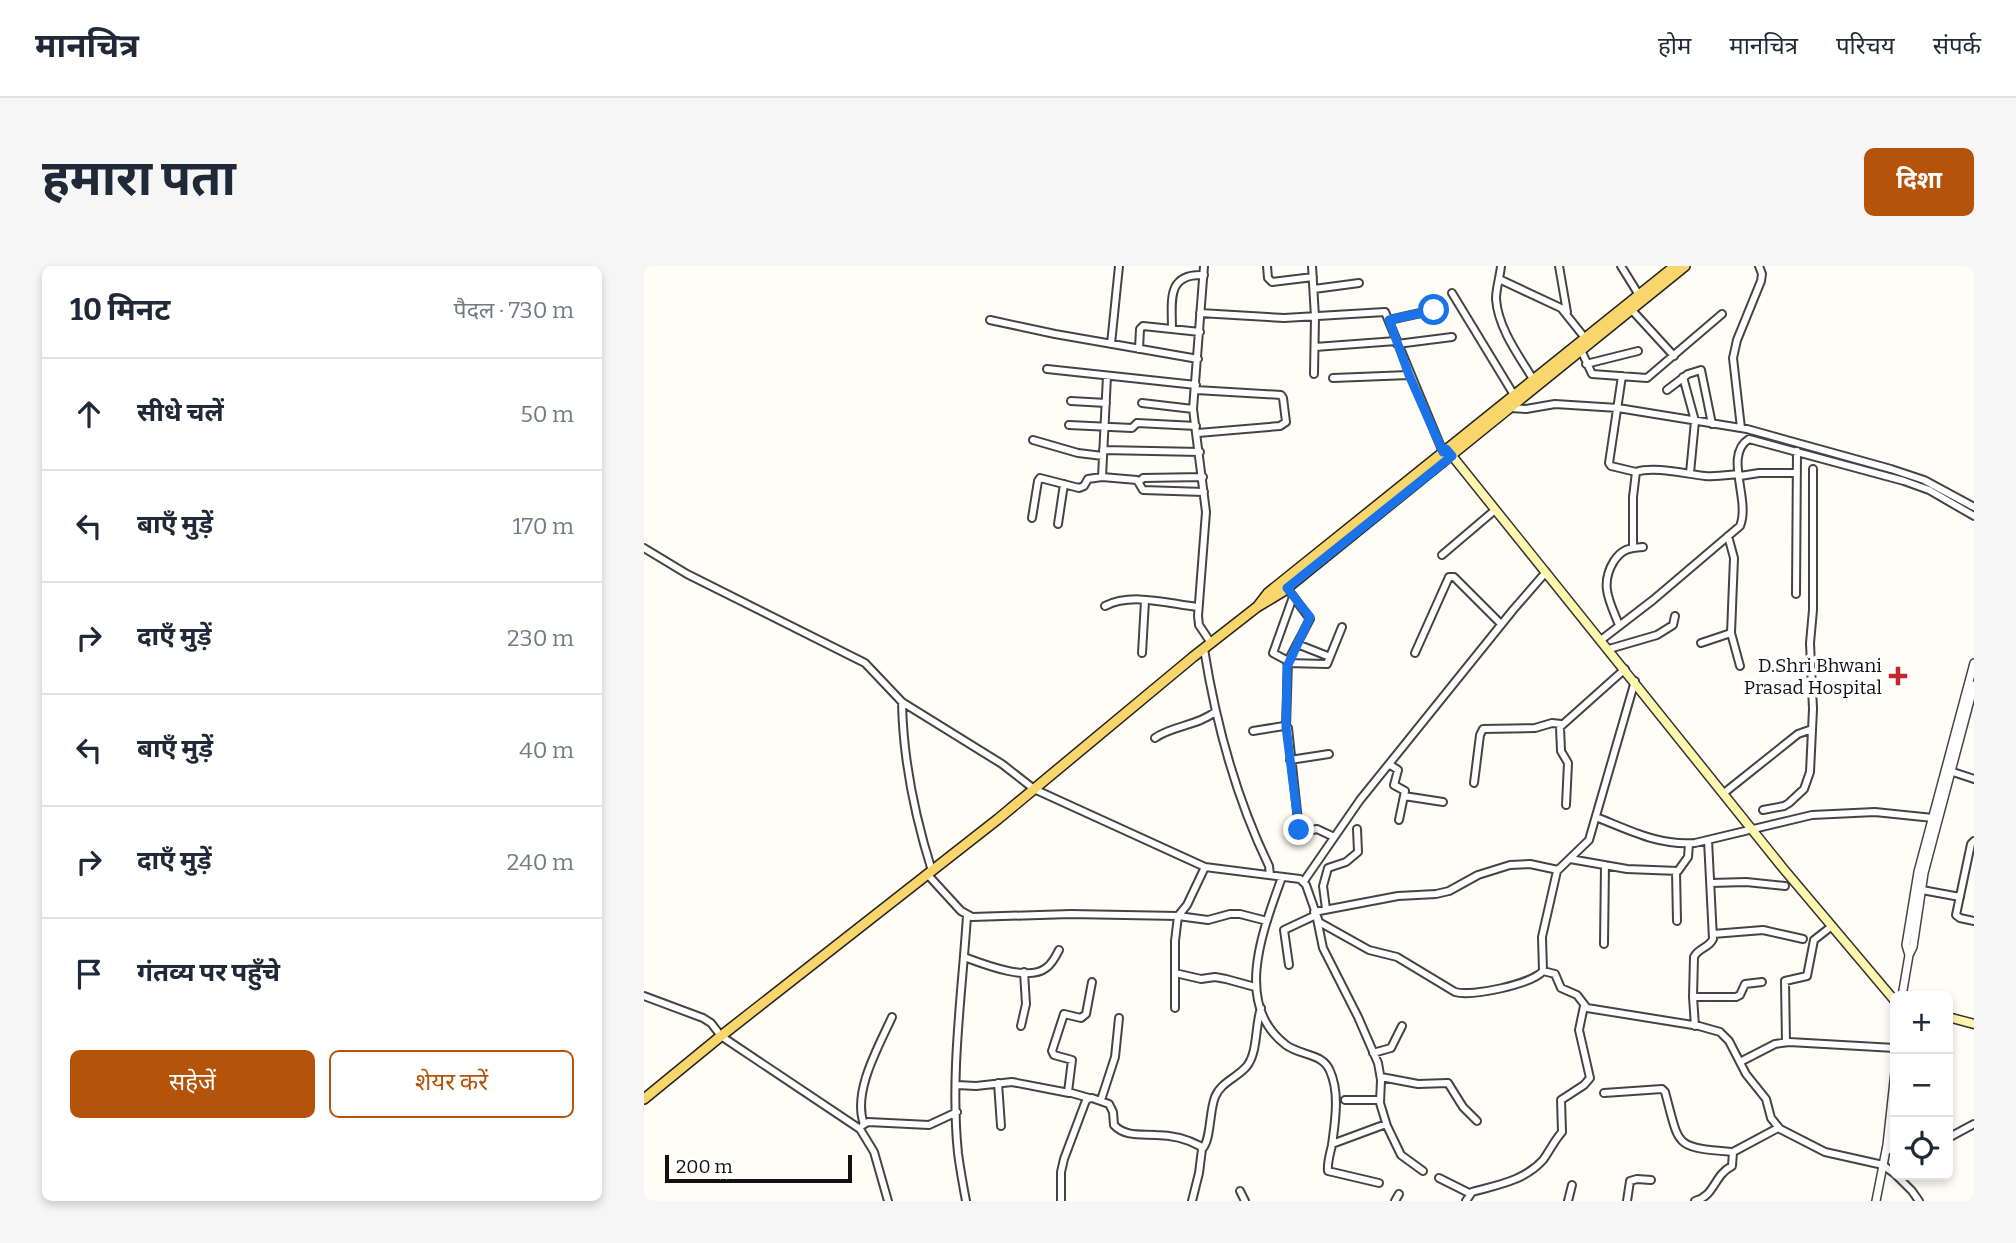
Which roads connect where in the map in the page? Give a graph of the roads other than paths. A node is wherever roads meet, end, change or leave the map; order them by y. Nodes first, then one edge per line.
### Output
1 (1119, 266) edge
2 (1204, 266) edge
3 (1267, 266) edge
4 (1312, 266) edge
5 (1501, 266) edge
6 (1559, 266) edge
7 (1621, 266) edge
8 (1675, 266) edge
9 (1685, 266) edge
10 (1759, 266) edge
11 (1204, 275) junction
12 (1313, 277) junction
13 (1499, 279) junction
14 (1359, 283) dead end
15 (1314, 289) junction
16 (1452, 293) dead end
17 (1639, 295) junction
18 (1629, 307) junction
19 (1434, 310) dead end
20 (1200, 313) junction
21 (1567, 314) junction
22 (1722, 314) dead end
23 (1315, 317) junction
24 (990, 320) dead end
25 (1389, 320) junction
26 (1172, 329) junction
27 (1200, 332) junction
28 (1452, 337) dead end
29 (1585, 338) junction
30 (1397, 343) junction
31 (1111, 344) junction
32 (1315, 347) junction
33 (1139, 349) junction
34 (1581, 350) junction
35 (1638, 351) dead end
36 (1674, 356) junction
37 (1198, 363) junction
38 (1586, 364) junction
39 (1047, 369) dead end
40 (1314, 374) dead end
41 (1409, 375) junction
42 (1107, 376) junction
43 (1622, 376) junction
44 (1683, 377) junction
45 (1333, 378) dead end
46 (1533, 379) junction
47 (1196, 388) junction
48 (1667, 390) dead end
49 (1514, 395) junction
50 (1071, 401) dead end
51 (1106, 403) junction
52 (1142, 403) dead end
53 (1506, 406) junction
54 (1194, 409) junction
55 (1617, 411) junction
56 (1695, 423) junction
57 (1712, 424) junction
58 (1069, 425) dead end
59 (1104, 426) junction
60 (1197, 429) junction
61 (1745, 433) junction
62 (1033, 440) dead end
63 (1797, 451) junction
64 (1200, 452) junction
65 (1447, 452) junction
66 (1103, 453) junction
67 (1813, 469) dead end
68 (1636, 472) junction
69 (1690, 473) junction
70 (1797, 473) junction
71 (1739, 475) junction
72 (1102, 477) junction
73 (1203, 477) junction
74 (1140, 481) junction
75 (1064, 484) junction
76 (1204, 492) junction
77 (1974, 507) edge
78 (1495, 510) junction
79 (1974, 516) edge
80 (1032, 518) dead end
81 (1058, 524) dead end
82 (1728, 536) junction
83 (1643, 547) dead end
84 (644, 548) edge
85 (1633, 548) junction
86 (1442, 555) dead end
87 (1546, 572) junction
88 (1290, 592) junction
89 (1796, 594) dead end
90 (1145, 601) junction
91 (1105, 606) dead end
92 (1198, 607) junction
93 (1257, 607) junction
94 (1675, 616) dead end
95 (1501, 624) junction
96 (1619, 625) junction
97 (1342, 627) dead end
98 (1731, 633) junction
99 (1601, 640) junction
100 (1701, 643) dead end
101 (1297, 644) junction
102 (1207, 646) junction
103 (1609, 649) junction
104 (1142, 653) dead end
105 (1415, 653) dead end
106 (1330, 657) junction
107 (1288, 662) junction
108 (1974, 663) edge
109 (1740, 666) dead end
110 (1625, 669) junction
111 (1635, 681) junction
112 (1974, 685) edge
113 (902, 702) junction
114 (1215, 712) junction
115 (1562, 724) junction
116 (1286, 727) junction
117 (1812, 729) junction
118 (1253, 731) dead end
119 (1155, 738) dead end
120 (1329, 754) dead end
121 (1290, 760) junction
122 (1389, 764) junction
123 (1950, 771) junction
124 (1974, 779) edge
125 (1474, 783) dead end
126 (1034, 789) junction
127 (1724, 793) junction
128 (1405, 796) junction
129 (1443, 802) dead end
130 (1566, 804) dead end
131 (1763, 810) dead end
132 (1596, 817) junction
133 (1933, 818) junction
134 (1399, 820) dead end
135 (1357, 829) dead end
136 (1752, 829) junction
137 (1334, 837) junction
138 (1708, 840) junction
139 (1974, 841) edge
140 (1689, 844) junction
141 (1570, 859) junction
142 (1605, 865) junction
143 (1205, 866) junction
144 (1558, 870) junction
145 (1676, 872) junction
146 (930, 873) junction
147 (1270, 875) junction
148 (1282, 877) junction
149 (1965, 880) junction
150 (1304, 881) junction
151 (1711, 883) junction
152 (1974, 883) edge
153 (1785, 886) dead end
154 (1922, 890) junction
155 (1960, 897) junction
156 (1326, 909) junction
157 (1316, 915) junction
158 (967, 916) junction
159 (1178, 916) junction
160 (1268, 921) junction
161 (1677, 921) dead end
162 (1974, 922) edge
163 (1832, 926) junction
164 (1713, 934) junction
165 (1803, 939) dead end
166 (1604, 944) dead end
167 (1059, 950) dead end
168 (1909, 956) junction
169 (964, 957) junction
170 (1289, 965) dead end
171 (1543, 971) junction
172 (1024, 972) junction
173 (1175, 973) junction
174 (1092, 982) dead end
175 (1762, 982) dead end
176 (1255, 987) junction
177 (1903, 991) edge
178 (644, 996) edge
179 (1693, 997) junction
180 (1890, 997) edge
181 (1584, 1006) junction
182 (1261, 1007) junction
183 (1175, 1008) dead end
184 (892, 1017) dead end
185 (1119, 1018) dead end
186 (1953, 1018) edge
187 (1974, 1024) edge
188 (1021, 1026) dead end
189 (1402, 1026) dead end
190 (1695, 1026) junction
191 (721, 1036) junction
192 (1786, 1042) junction
193 (1890, 1048) edge
194 (1373, 1053) junction
195 (1740, 1062) junction
196 (1381, 1077) junction
197 (998, 1083) junction
198 (957, 1085) junction
199 (1604, 1093) dead end
200 (1069, 1094) junction
201 (1089, 1098) junction
202 (644, 1099) edge
203 (1101, 1100) junction
204 (1345, 1100) dead end
205 (1380, 1100) junction
206 (957, 1112) junction
207 (1890, 1115) edge
208 (1477, 1121) dead end
209 (1386, 1124) junction
210 (1974, 1124) edge
211 (1001, 1126) dead end
212 (862, 1127) junction
213 (1778, 1128) junction
214 (1953, 1135) edge
215 (1332, 1144) junction
216 (1202, 1149) junction
217 (1886, 1150) junction
218 (1890, 1150) edge
219 (1733, 1152) junction
220 (1883, 1165) junction
221 (1890, 1170) edge
222 (1423, 1171) dead end
223 (1439, 1178) dead end
224 (1651, 1180) dead end
225 (1901, 1180) edge
226 (1379, 1183) dead end
227 (1572, 1185) dead end
228 (1240, 1191) dead end
229 (1469, 1193) junction
230 (1399, 1194) dead end
231 (888, 1201) edge
232 (966, 1201) edge
233 (1061, 1201) edge
234 (1192, 1201) edge
235 (1245, 1201) edge
236 (1395, 1201) edge
237 (1466, 1201) edge
238 (1568, 1201) edge
239 (1627, 1201) edge
240 (1695, 1201) edge
241 (1876, 1201) edge
242 (1919, 1201) edge

1 - 31 street
2 - 11 street
3 - 12 street
4 - 12 street
5 - 13 street
6 - 21 street
7 - 17 street
8 - 17 main road
9 - 18 main road
10 - 61 street
11 - 20 street
11 - 26 street
12 - 15 street
13 - 21 street
13 - 46 street
14 - 15 street
15 - 23 street
16 - 49 street
17 - 18 main road
18 - 29 main road
18 - 34 main road
18 - 36 street
19 - 25 street
20 - 23 street
20 - 27 street
21 - 29 street
22 - 36 street
23 - 25 street
23 - 32 street
24 - 31 street
25 - 30 street
26 - 27 street
26 - 33 street
27 - 37 street
28 - 30 street
29 - 46 main road
30 - 32 street
30 - 41 street
31 - 33 street
32 - 40 street
33 - 37 street
34 - 38 street
34 - 53 main road
35 - 38 street
36 - 43 street
37 - 47 street
38 - 43 street
39 - 42 street
41 - 45 street
41 - 65 street
42 - 47 street
42 - 51 street
43 - 55 street
44 - 48 street
44 - 56 street
44 - 57 street
46 - 49 main road
47 - 54 street
47 - 60 street
49 - 53 main road
50 - 51 street
51 - 59 street
52 - 54 street
53 - 55 street
53 - 65 main road
54 - 60 street
55 - 56 street
55 - 68 street
56 - 57 street
56 - 69 street
57 - 61 street
58 - 59 street
59 - 60 street
59 - 66 street
60 - 64 street
61 - 63 street
61 - 71 street
61 - 77 street
62 - 66 street
63 - 70 street
63 - 79 street
64 - 66 street
64 - 73 street
65 - 78 main road
65 - 88 main road
65 - 93 main road
66 - 72 street
67 - 117 street
68 - 69 street
68 - 85 street
69 - 71 street
70 - 71 street
70 - 89 street
71 - 82 street
72 - 74 street
72 - 75 street
73 - 74 street
73 - 76 street
74 - 76 street
75 - 80 street
75 - 81 street
76 - 92 street
78 - 86 street
78 - 87 main road
82 - 96 street
82 - 98 street
83 - 85 street
84 - 113 street
85 - 96 street
87 - 95 street
87 - 99 main road
88 - 93 main road
88 - 101 street
88 - 107 street
90 - 91 street
90 - 92 street
90 - 104 street
92 - 102 street
93 - 102 main road
94 - 103 street
95 - 105 street
95 - 122 street
96 - 99 street
97 - 106 street
98 - 100 street
98 - 109 street
99 - 103 main road
101 - 106 street
101 - 107 street
102 - 114 street
102 - 126 main road
103 - 110 main road
106 - 107 street
107 - 116 street
108 - 133 street
110 - 111 main road
110 - 115 street
111 - 127 main road
111 - 132 street
112 - 123 street
113 - 126 street
113 - 146 street
114 - 119 street
114 - 147 street
115 - 125 street
115 - 130 street
116 - 118 street
116 - 121 street
117 - 127 street
117 - 131 street
120 - 121 street
121 - 137 street
122 - 128 street
122 - 137 street
123 - 124 street
123 - 154 street
126 - 143 street
126 - 146 main road
127 - 136 main road
128 - 129 street
128 - 134 street
132 - 140 street
132 - 141 street
133 - 136 street
133 - 168 street
135 - 156 street
136 - 138 street
136 - 163 main road
137 - 150 street
138 - 140 street
138 - 151 street
139 - 149 street
140 - 145 street
141 - 142 street
141 - 144 street
142 - 145 street
142 - 166 street
143 - 147 street
143 - 159 street
144 - 156 street
144 - 171 street
145 - 161 street
146 - 158 street
146 - 191 main road
147 - 148 street
148 - 150 street
148 - 160 street
149 - 152 street
149 - 155 street
150 - 157 street
151 - 153 street
151 - 164 street
154 - 155 street
154 - 168 street
155 - 162 street
156 - 157 street
157 - 170 street
157 - 171 street
157 - 194 street
158 - 159 street
158 - 169 street
159 - 160 street
159 - 173 street
160 - 176 street
163 - 180 main road
163 - 192 street
164 - 165 street
164 - 179 street
167 - 172 street
168 - 177 street
169 - 172 street
169 - 198 street
171 - 181 street
172 - 188 street
173 - 176 street
173 - 183 street
174 - 200 street
175 - 179 street
176 - 182 street
178 - 191 street
179 - 190 street
181 - 190 street
181 - 229 street
182 - 215 street
182 - 216 street
184 - 212 street
185 - 203 street
186 - 187 main road
189 - 194 street
190 - 195 street
191 - 202 main road
191 - 212 street
192 - 193 street
192 - 195 street
194 - 196 street
195 - 213 street
196 - 205 street
196 - 208 street
197 - 198 street
197 - 200 street
197 - 211 street
198 - 206 street
199 - 219 street
200 - 201 street
201 - 203 street
201 - 233 street
203 - 216 street
204 - 205 street
205 - 209 street
206 - 212 street
206 - 232 street
207 - 217 street
209 - 215 street
209 - 222 street
210 - 214 street
212 - 231 street
213 - 219 street
213 - 220 street
215 - 226 street
216 - 234 street
217 - 218 street
217 - 220 street
219 - 240 street
220 - 221 street
220 - 241 street
223 - 229 street
224 - 239 street
225 - 242 street
227 - 238 street
228 - 235 street
229 - 237 street
230 - 236 street

